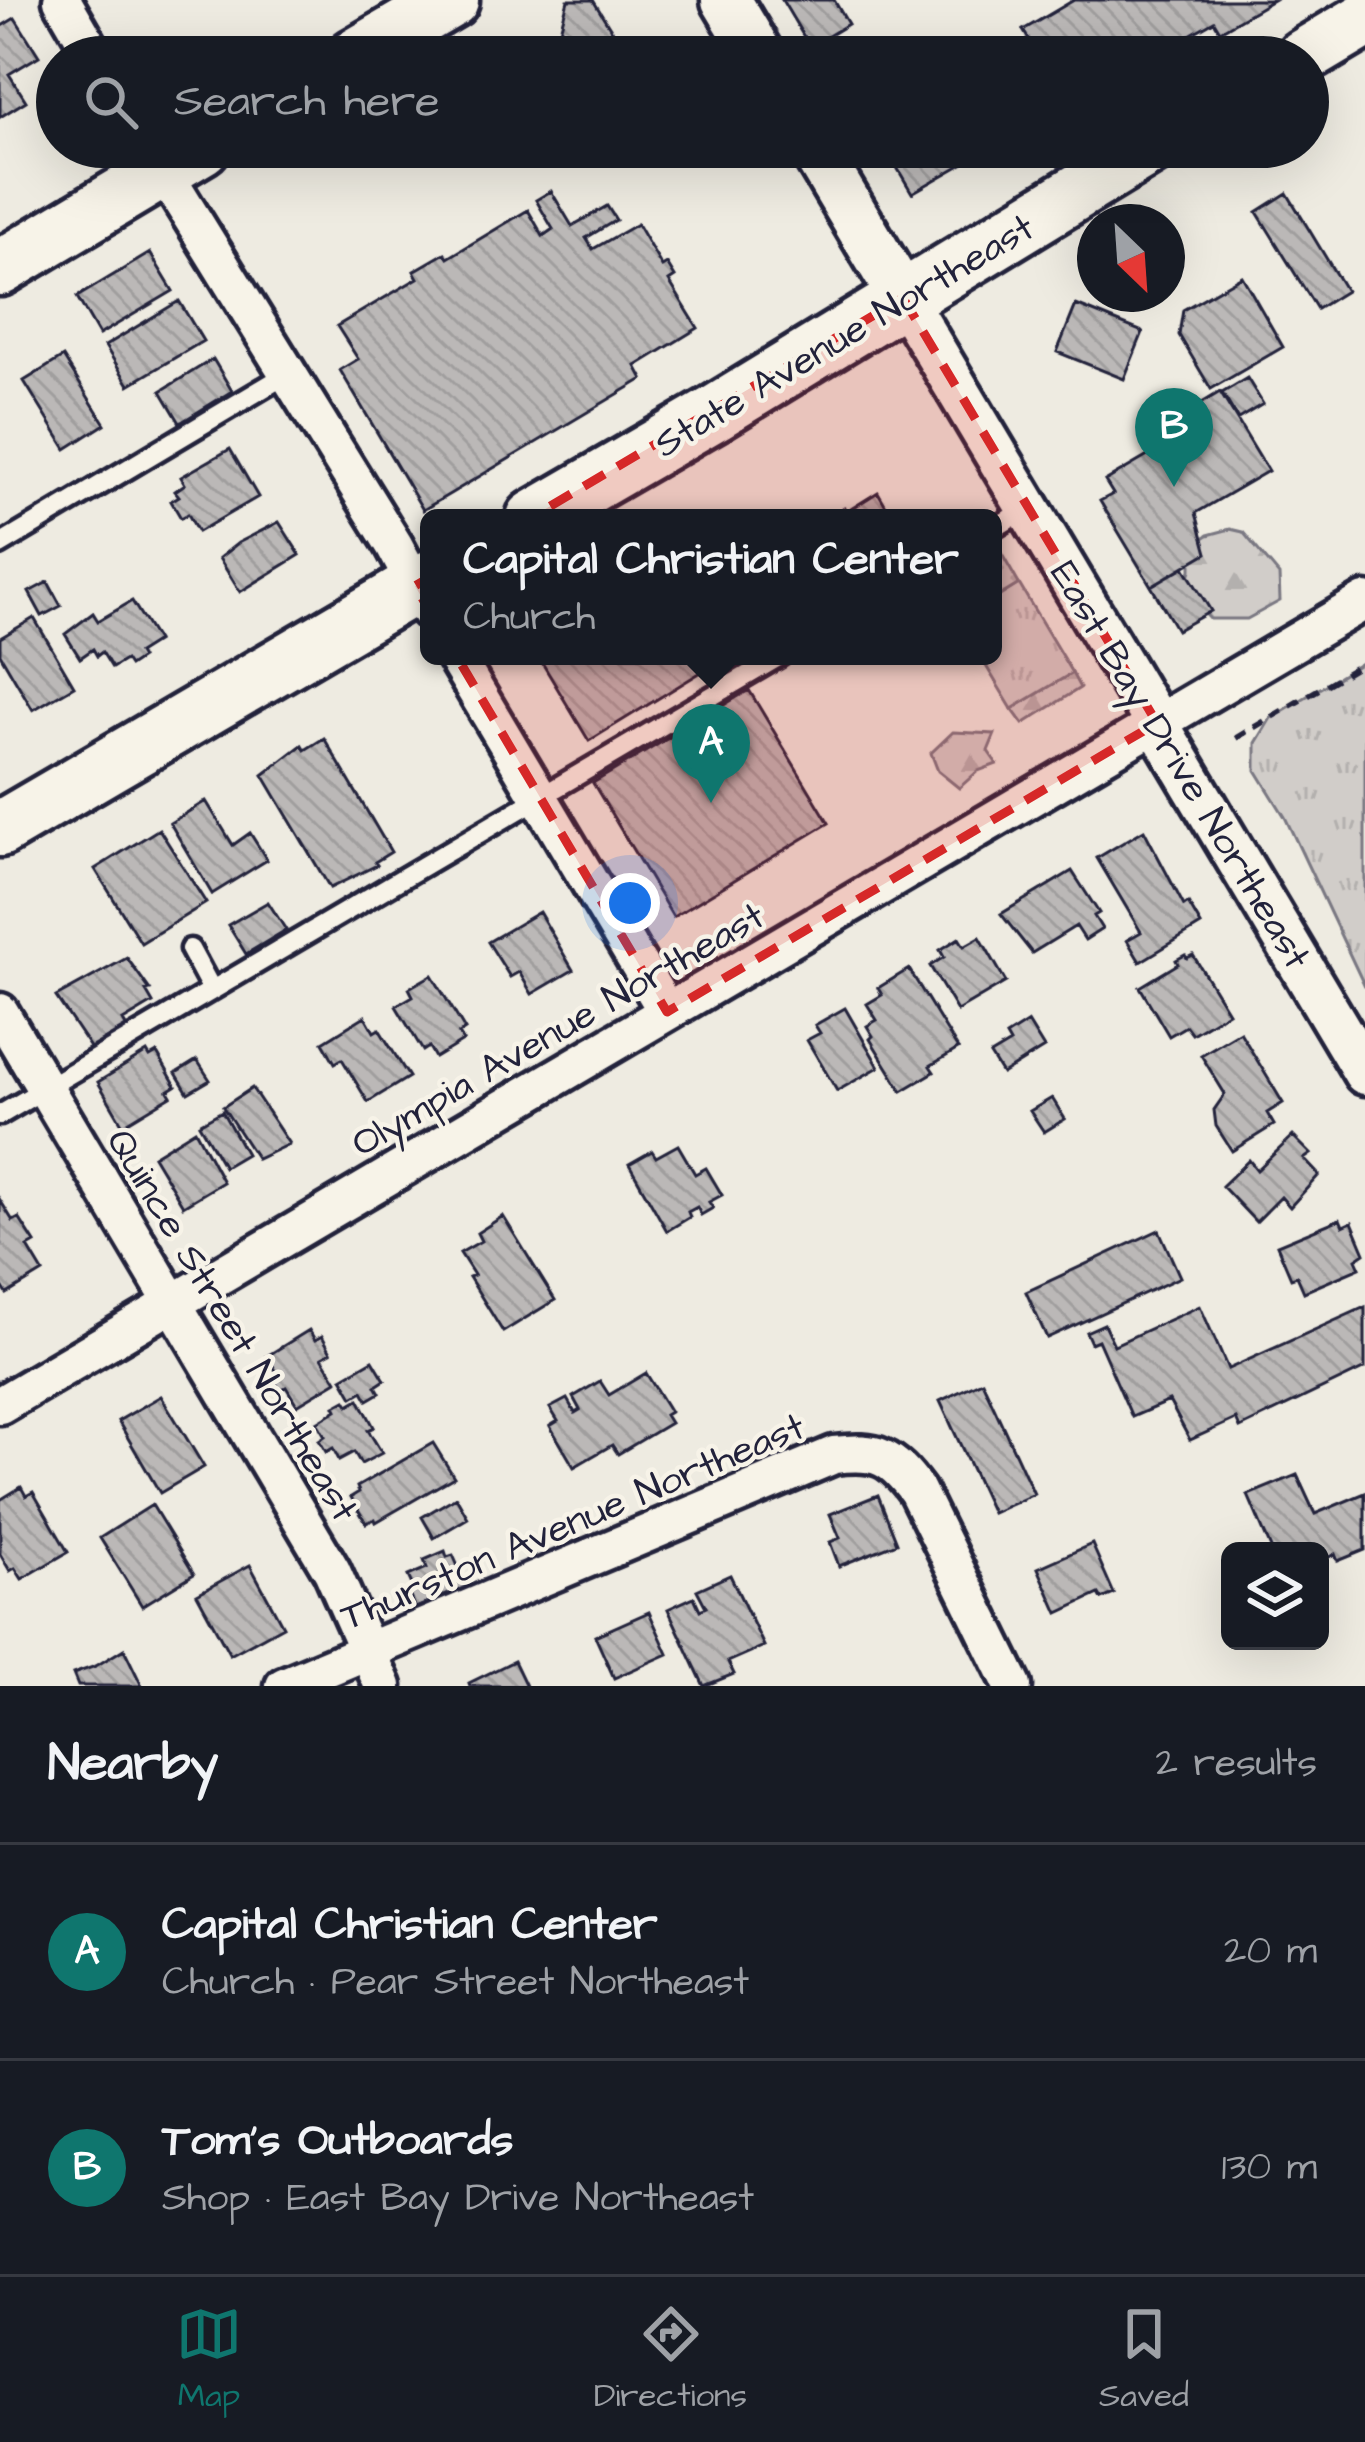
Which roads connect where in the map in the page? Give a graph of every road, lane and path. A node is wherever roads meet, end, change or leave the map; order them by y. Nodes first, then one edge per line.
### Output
1 (62, 0) edge
2 (451, 0) edge
3 (726, 0) edge
4 (1365, 20) edge
5 (83, 36) edge
6 (390, 36) edge
7 (747, 36) edge
8 (1329, 41) edge
9 (151, 168) edge
10 (178, 168) edge
11 (826, 168) edge
12 (1116, 168) edge
13 (0, 268) edge
14 (903, 298) junction
15 (286, 374) junction
16 (549, 509) edge
17 (1011, 518) edge
18 (0, 545) edge
19 (420, 585) edge
20 (420, 593) edge
21 (1365, 601) edge
22 (1365, 662) edge
23 (460, 665) edge
24 (765, 665) edge
25 (1157, 723) junction
26 (1236, 738) dead end
27 (538, 800) junction
28 (0, 829) edge
29 (190, 949) dead end
30 (212, 990) junction
31 (0, 1012) edge
32 (667, 1012) junction
33 (1365, 1073) edge
34 (44, 1087) junction
35 (0, 1115) edge
36 (173, 1304) junction
37 (0, 1406) edge
38 (367, 1651) junction
39 (284, 1686) edge
40 (383, 1686) edge
41 (1013, 1686) edge

1 - 5 street
2 - 6 main road
3 - 7 main road
4 - 8 main road
9 - 13 main road
10 - 15 street
11 - 14 main road, East Bay Drive Northeast
12 - 14 main road, State Avenue Northeast
14 - 16 main road, State Avenue Northeast
14 - 17 street, East Bay Drive Northeast
15 - 18 lane
15 - 19 street
17 - 25 street, East Bay Drive Northeast
20 - 28 main road
21 - 25 street, Olympia Avenue Northeast
22 - 26 path
23 - 27 street
24 - 27 lane
25 - 32 street, Olympia Avenue Northeast
25 - 33 street, East Bay Drive Northeast
27 - 30 lane
27 - 32 street
29 - 30 lane
30 - 34 lane
31 - 34 street, Quince Street Northeast
32 - 36 street, Olympia Avenue Northeast
34 - 35 lane
34 - 36 street, Quince Street Northeast
36 - 37 street, Olympia Avenue Northeast
36 - 38 street, Quince Street Northeast
38 - 39 street, Thurston Avenue Northeast
38 - 40 street, Quince Street Northeast
38 - 41 street, Thurston Avenue Northeast

